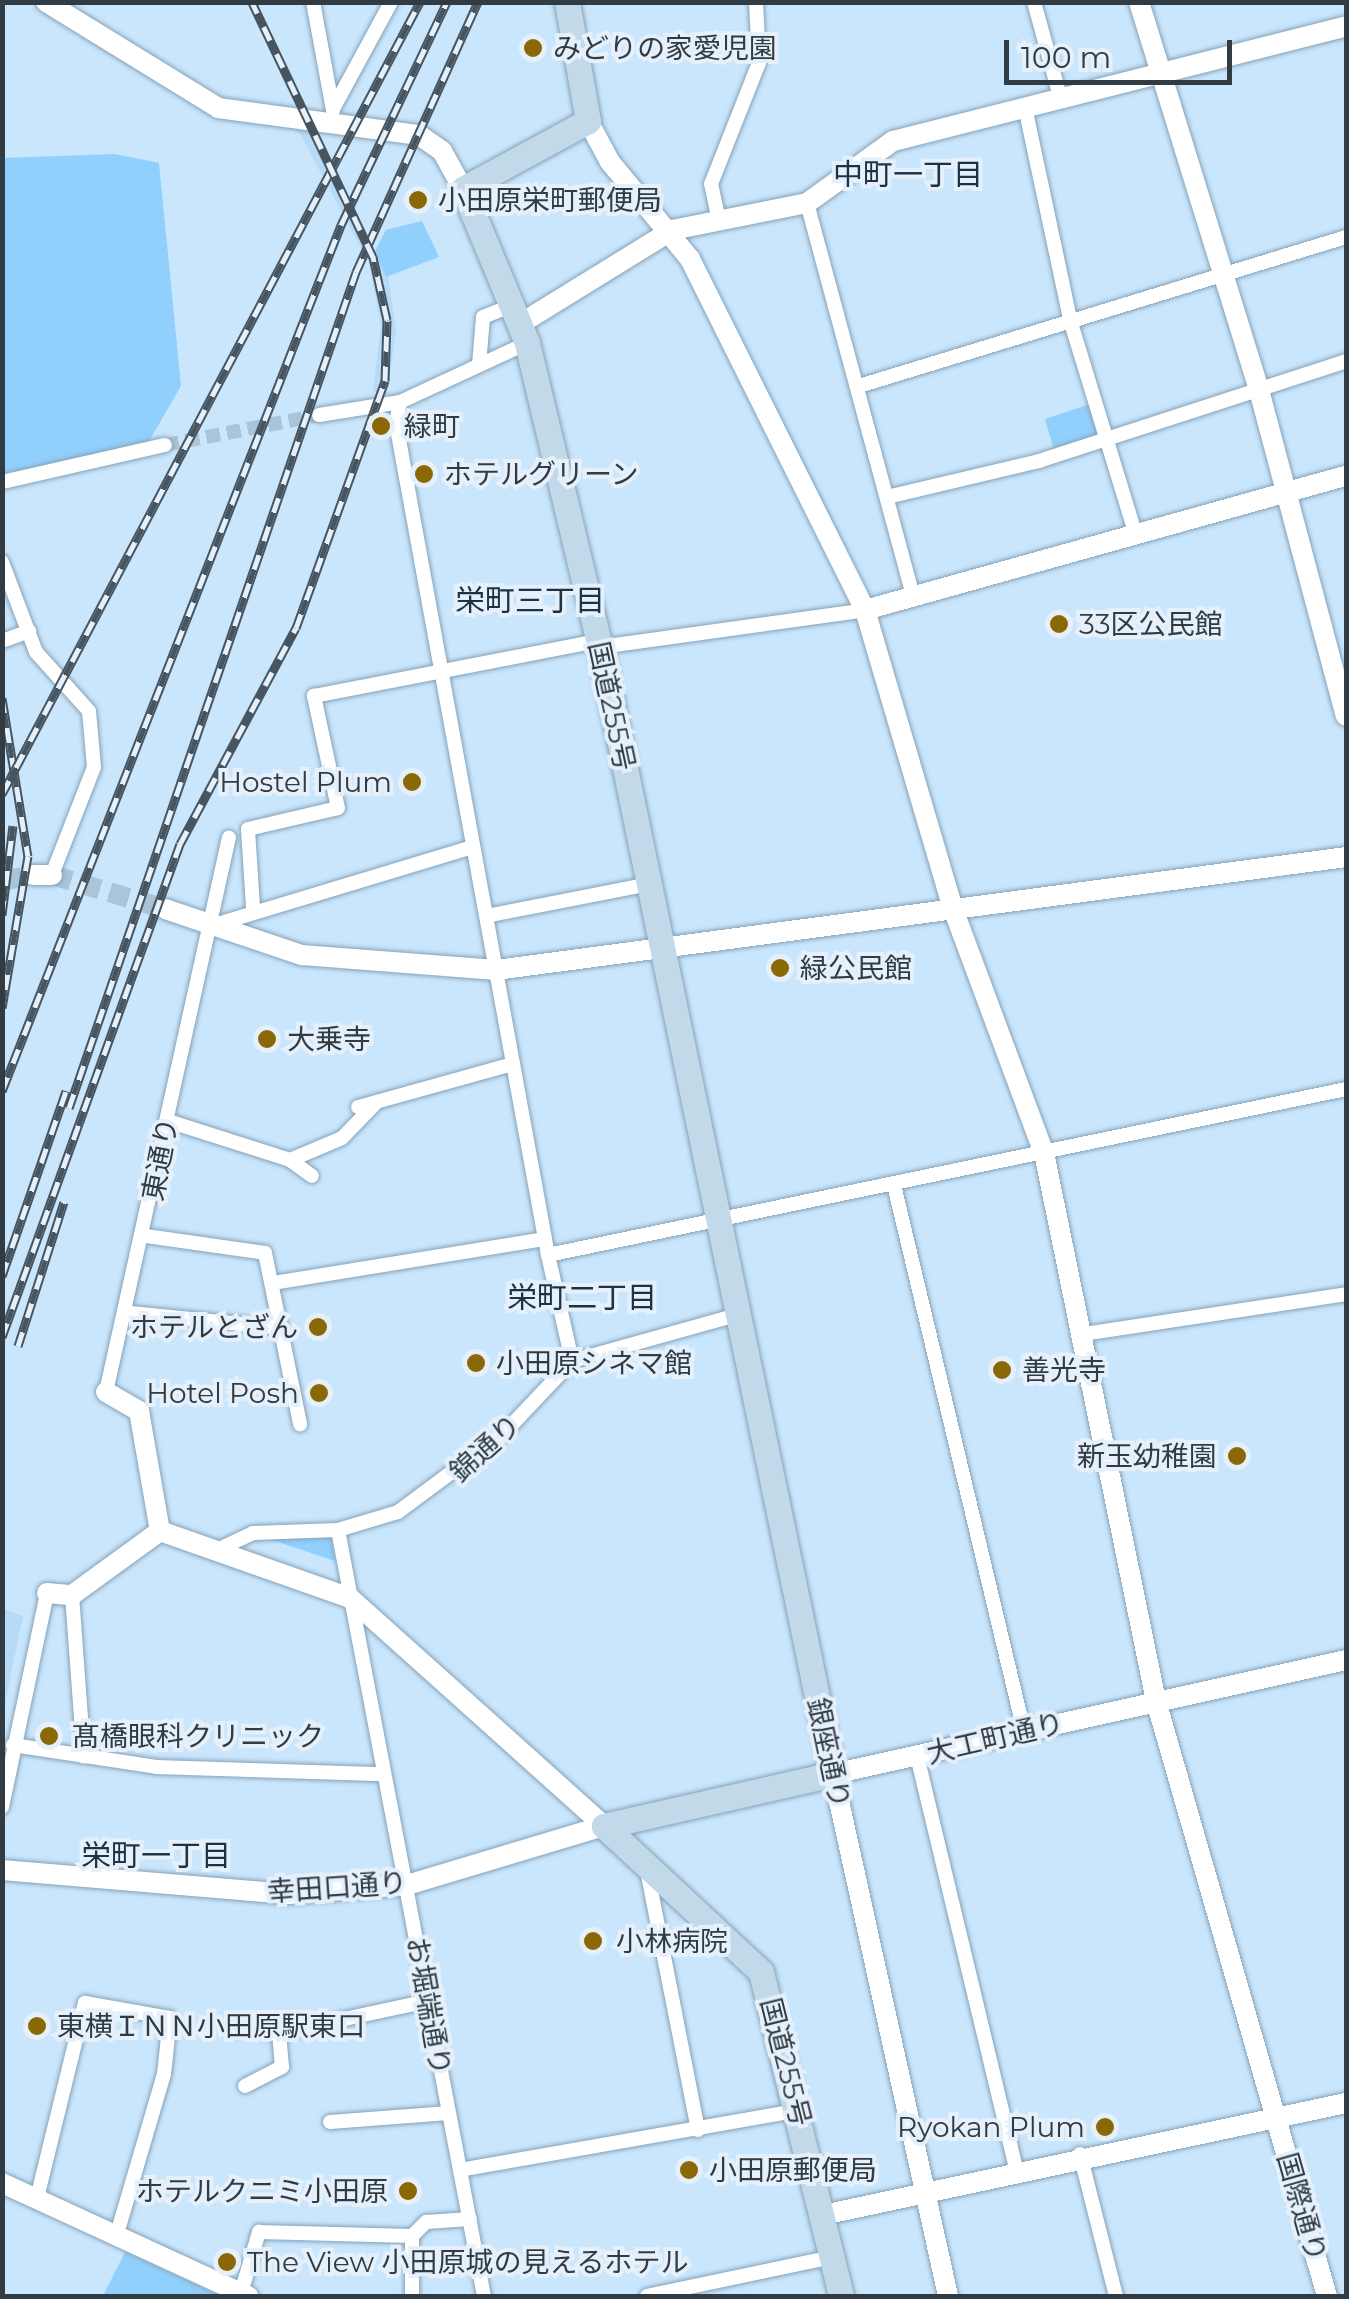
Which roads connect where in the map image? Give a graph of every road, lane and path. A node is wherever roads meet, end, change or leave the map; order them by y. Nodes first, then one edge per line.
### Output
1 (46, 2) edge
2 (313, 2) edge
3 (391, 2) edge
4 (567, 2) edge
5 (756, 2) edge
6 (1034, 2) edge
7 (1139, 2) edge
8 (1346, 26) edge
9 (1161, 74) junction
10 (1061, 100) junction
11 (1025, 106) junction
12 (334, 115) junction
13 (588, 121) junction
14 (463, 189) junction
15 (807, 203) junction
16 (719, 221) junction
17 (672, 230) junction
18 (1346, 237) edge
19 (1223, 276) junction
20 (1071, 323) junction
21 (520, 324) junction
22 (1346, 361) edge
23 (479, 365) junction
24 (859, 386) junction
25 (1259, 390) junction
26 (400, 402) junction
27 (319, 415) tunnel mouth
28 (1106, 437) junction
29 (165, 445) tunnel mouth
30 (1346, 476) edge
31 (2, 482) edge
32 (1288, 492) junction
33 (888, 498) junction
34 (1136, 535) junction
35 (2, 562) edge
36 (914, 596) junction
37 (865, 610) junction
38 (28, 631) junction
39 (2, 641) edge
40 (599, 644) junction
41 (439, 670) junction
42 (1346, 708) edge
43 (228, 837) dead end
44 (473, 847) junction
45 (1346, 858) edge
46 (43, 875) dead end
47 (649, 884) junction
48 (952, 906) junction
49 (254, 907) junction
50 (165, 909) tunnel mouth
51 (486, 916) junction
52 (210, 926) junction
53 (661, 948) junction
54 (496, 970) junction
55 (513, 1064) junction
56 (1346, 1089) edge
57 (378, 1101) junction
58 (358, 1106) dead end
59 (168, 1121) junction
60 (1044, 1153) junction
61 (290, 1160) junction
62 (312, 1176) dead end
63 (894, 1185) junction
64 (718, 1226) junction
65 (146, 1236) junction
66 (544, 1239) junction
67 (548, 1256) junction
68 (273, 1284) junction
69 (1346, 1294) edge
70 (130, 1313) junction
71 (737, 1315) junction
72 (280, 1328) junction
73 (1083, 1334) junction
74 (572, 1361) junction
75 (106, 1392) joint
76 (300, 1424) dead end
77 (160, 1530) junction
78 (338, 1530) junction
79 (219, 1549) junction
80 (47, 1593) joint
81 (72, 1596) junction
82 (350, 1598) junction
83 (1346, 1660) edge
84 (1156, 1701) junction
85 (1024, 1731) junction
86 (14, 1745) junction
87 (917, 1756) junction
88 (84, 1757) junction
89 (383, 1774) junction
90 (833, 1774) junction
91 (2, 1807) edge
92 (604, 1826) junction
93 (646, 1864) junction
94 (2, 1870) edge
95 (407, 1885) junction
96 (428, 2001) junction
97 (231, 2028) dead end
98 (279, 2033) junction
99 (245, 2086) dead end
100 (1346, 2103) edge
101 (798, 2110) junction
102 (449, 2113) junction
103 (1277, 2118) junction
104 (330, 2122) dead end
105 (698, 2130) junction
106 (1080, 2154) junction
107 (1016, 2169) junction
108 (460, 2170) junction
109 (2, 2182) edge
110 (922, 2191) junction
111 (37, 2198) junction
112 (823, 2214) junction
113 (470, 2219) junction
114 (117, 2234) junction
115 (412, 2236) junction
116 (832, 2257) junction
117 (245, 2295) edge
118 (412, 2296) edge
119 (484, 2296) edge
120 (646, 2296) edge
121 (841, 2296) edge
122 (948, 2296) edge
123 (1116, 2296) edge
124 (1327, 2296) edge

1 - 12 street
2 - 12 street
3 - 12 street
4 - 13 highway
5 - 16 street
6 - 10 street
7 - 9 street
8 - 9 street
9 - 10 street
9 - 19 street
10 - 11 street
11 - 15 street
11 - 20 street
12 - 14 street
13 - 14 highway
13 - 17 street, 国際通り
14 - 21 highway, 国道255号
15 - 16 street
15 - 24 street
16 - 17 street
17 - 21 street
17 - 37 street, 国際通り
18 - 19 street
19 - 20 street
19 - 25 street
20 - 24 street
20 - 28 street
21 - 23 street
21 - 23 street
21 - 40 highway, 国道255号
22 - 25 street
23 - 26 street
24 - 33 street
25 - 28 street
25 - 32 street
26 - 27 street
26 - 41 street
28 - 33 street
28 - 34 street
29 - 31 street
30 - 32 street
32 - 34 street
32 - 42 street
33 - 36 street
34 - 36 street
35 - 38 street
36 - 37 street
37 - 40 street
37 - 48 street, 国際通り
38 - 39 street
38 - 46 street
40 - 41 street
40 - 47 highway, 国道255号
41 - 44 street
41 - 49 street
43 - 52 street, 東通り
44 - 49 street
44 - 51 street
45 - 48 street
47 - 51 street
47 - 53 highway, 国道255号
48 - 53 street
48 - 60 street, 国際通り
49 - 52 street
50 - 52 street
51 - 54 street
52 - 54 street
52 - 59 street, 東通り
53 - 54 street
53 - 64 highway, 国道255号
54 - 55 street
55 - 57 street
55 - 66 street
56 - 60 street
57 - 58 street
57 - 61 street
59 - 61 street
59 - 65 street, 東通り
60 - 63 street
60 - 73 street, 国際通り
61 - 62 street
63 - 64 street
63 - 85 street
64 - 67 street
64 - 71 highway, 国道255号
65 - 68 street
65 - 70 street, 東通り
66 - 67 street
66 - 68 street
67 - 74 street
68 - 72 street
69 - 73 street
70 - 72 street
70 - 75 street, 東通り
71 - 74 street, 錦通り
71 - 90 highway, 銀座通り
72 - 76 street
73 - 84 street, 国際通り
74 - 78 street, 錦通り
75 - 77 street
77 - 79 street
77 - 81 street
78 - 79 street, 錦通り
78 - 82 street, お堀端通り
79 - 82 street
80 - 81 street
80 - 86 street
81 - 88 street
82 - 89 street, お堀端通り
82 - 92 street
83 - 84 street, 大工町通り
84 - 85 street, 大工町通り
84 - 103 street, 国際通り
85 - 87 street, 大工町通り
86 - 88 street
86 - 91 street
87 - 90 street, 大工町通り
87 - 107 street
88 - 89 street
89 - 95 street, お堀端通り
90 - 92 highway
90 - 110 street, 銀座通り
92 - 93 highway, 国道255号
92 - 95 street, 幸田口通り
93 - 101 highway, 国道255号
93 - 105 street
94 - 95 street, 幸田口通り
95 - 96 street, お堀端通り
96 - 98 street
96 - 102 street, お堀端通り
97 - 98 street
98 - 99 street
100 - 103 street
101 - 105 street
101 - 112 highway, 国道255号
102 - 104 street
102 - 108 street, お堀端通り
103 - 106 street
103 - 124 street, 国際通り
105 - 108 street
106 - 107 street
106 - 123 street
107 - 110 street
108 - 113 street, お堀端通り
109 - 111 street
110 - 112 street
110 - 122 street, 銀座通り
111 - 114 street
111 - 114 street
112 - 116 highway, 国道255号
113 - 115 street
113 - 119 street, お堀端通り
114 - 117 street
115 - 117 street
115 - 118 street
116 - 120 street
116 - 121 highway, 国道255号

